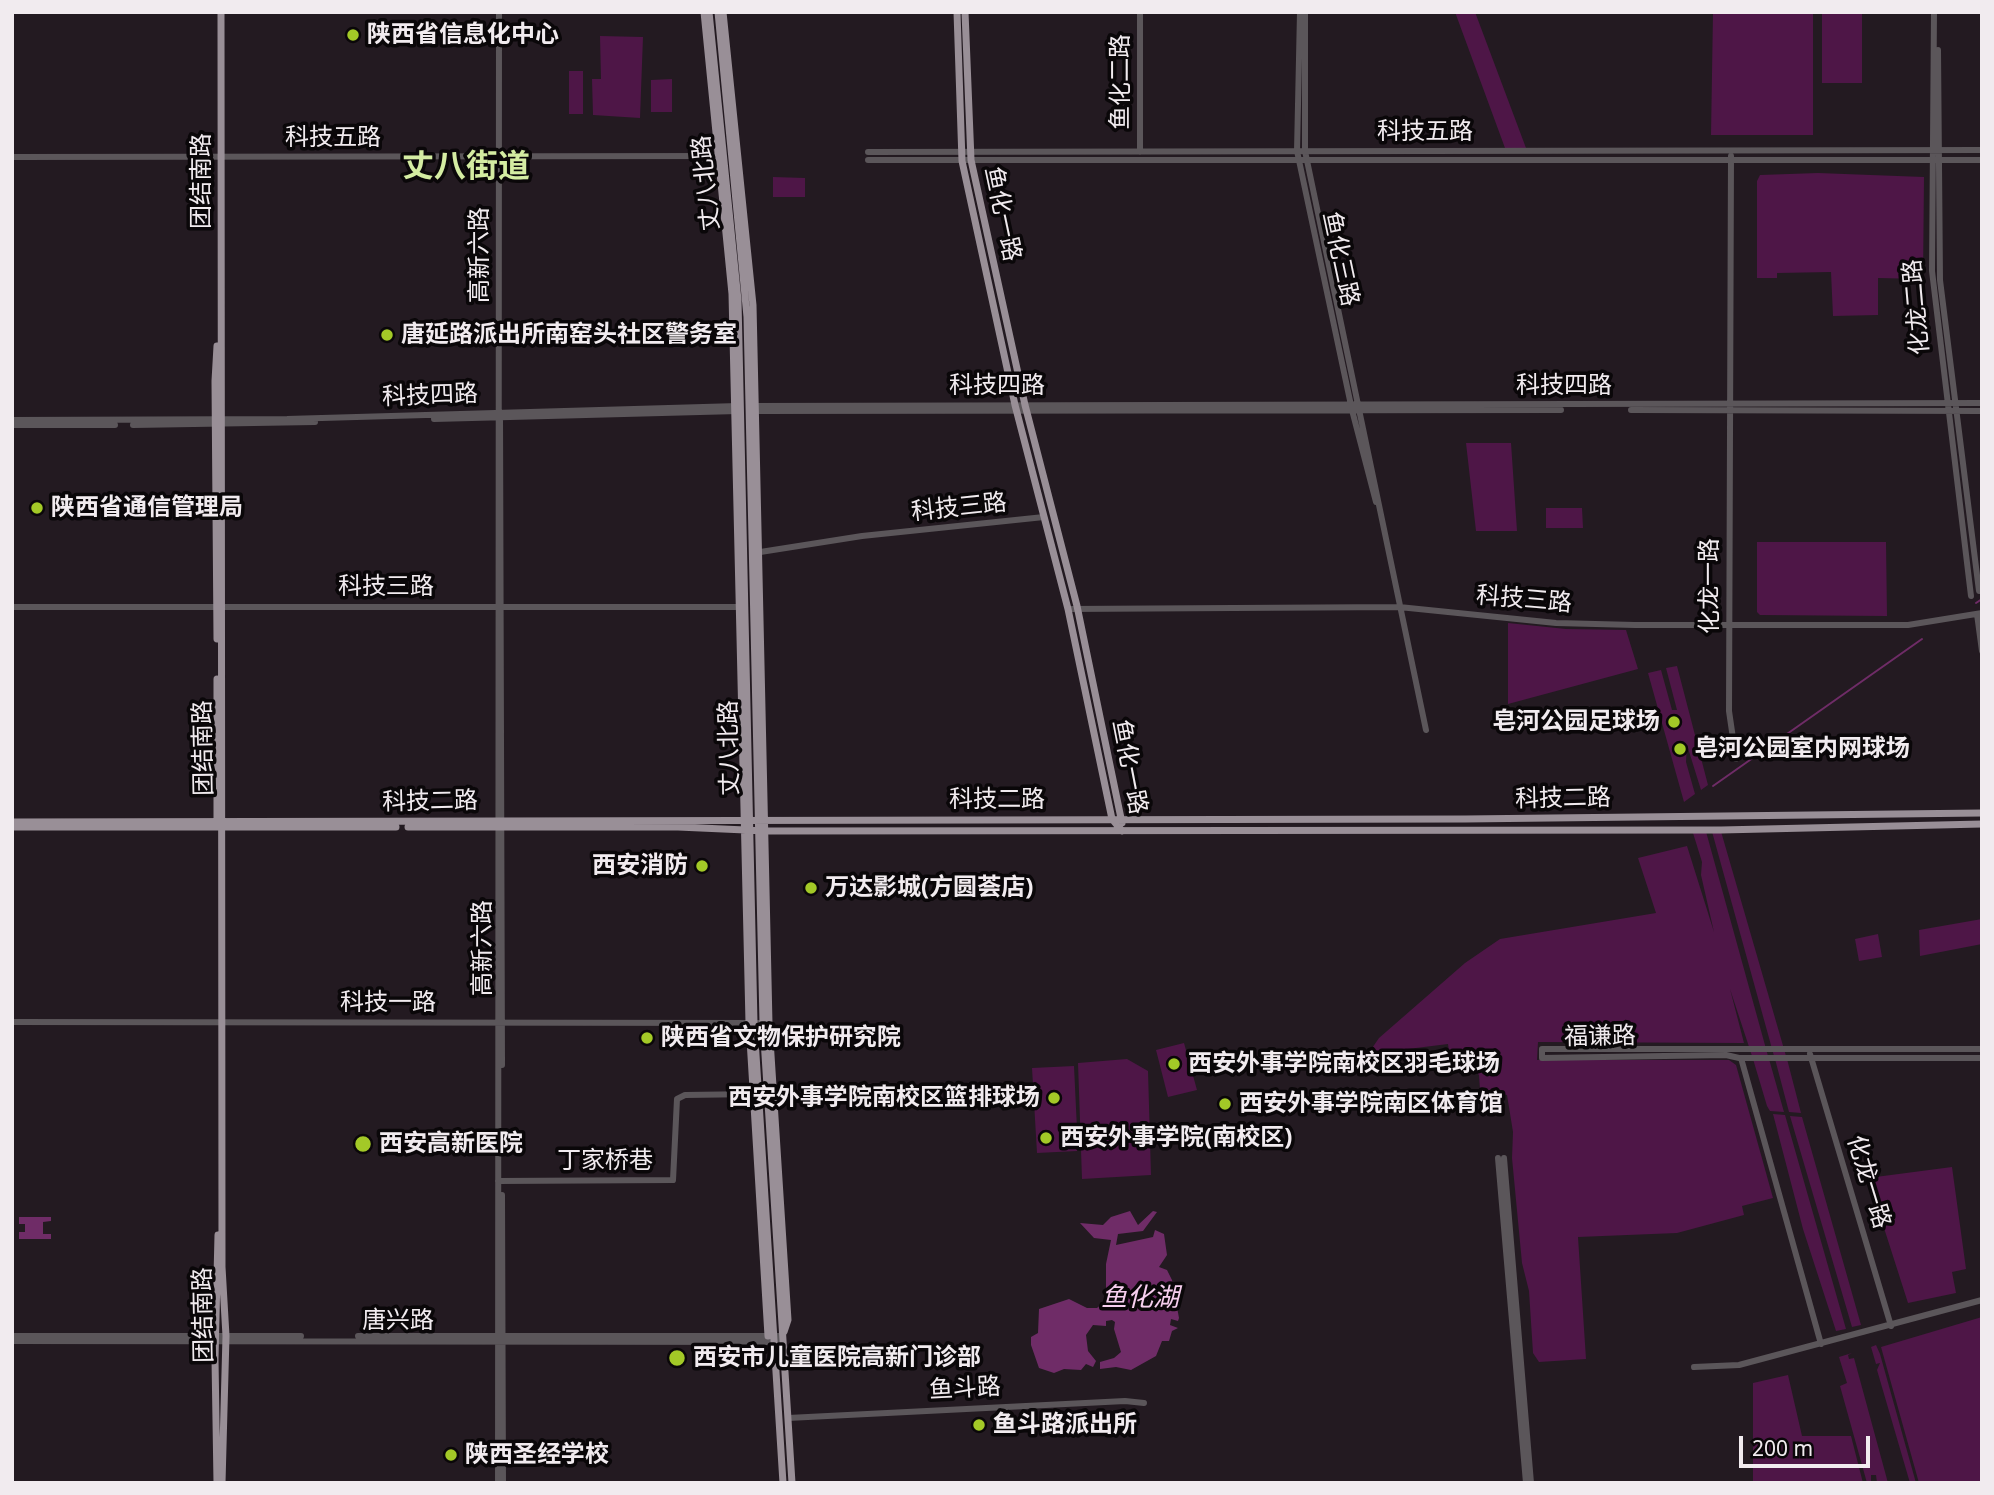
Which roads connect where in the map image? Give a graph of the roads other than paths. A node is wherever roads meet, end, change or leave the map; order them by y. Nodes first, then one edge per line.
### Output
1 (219, 12) edge
2 (499, 12) edge
3 (704, 12) edge
4 (709, 12) edge
5 (720, 12) edge
6 (957, 12) edge
7 (965, 12) edge
8 (1140, 12) edge
9 (1302, 12) edge
10 (1936, 12) edge
11 (1982, 150) edge
12 (1256, 151) junction
13 (1297, 151) junction
14 (1305, 151) junction
15 (1352, 151) junction
16 (1729, 151) junction
17 (1935, 151) junction
18 (868, 152) dead end
19 (919, 152) junction
20 (1140, 152) junction
21 (499, 156) junction
22 (728, 156) junction
23 (962, 156) junction
24 (971, 156) junction
25 (12, 157) edge
26 (220, 157) junction
27 (868, 160) dead end
28 (919, 160) junction
29 (1256, 160) junction
30 (1299, 160) junction
31 (1307, 160) junction
32 (1352, 160) junction
33 (1729, 160) junction
34 (1931, 160) junction
35 (1940, 160) junction
36 (1982, 160) edge
37 (1925, 403) junction
38 (1946, 403) junction
39 (1954, 403) junction
40 (1979, 403) edge
41 (1729, 404) junction
42 (1355, 407) junction
43 (738, 408) junction
44 (752, 408) junction
45 (1016, 408) junction
46 (1025, 408) junction
47 (1707, 408) junction
48 (1761, 408) junction
49 (1925, 411) junction
50 (1947, 411) junction
51 (1956, 411) junction
52 (1979, 411) edge
53 (1729, 412) junction
54 (500, 416) junction
55 (12, 422) edge
56 (219, 422) junction
57 (1044, 517) junction
58 (756, 553) junction
59 (1979, 591) dead end
60 (1971, 596) dead end
61 (12, 607) edge
62 (220, 607) junction
63 (500, 607) junction
64 (750, 607) junction
65 (1399, 607) junction
66 (1072, 608) junction
67 (1979, 614) edge
68 (1729, 625) junction
69 (1982, 651) edge
70 (1426, 730) dead end
71 (1736, 759) dead end
72 (1982, 813) edge
73 (1112, 819) junction
74 (1122, 819) junction
75 (500, 820) junction
76 (220, 823) junction
77 (1982, 824) edge
78 (12, 825) edge
79 (755, 825) junction
80 (500, 829) junction
81 (1122, 831) junction
82 (12, 1022) edge
83 (500, 1022) junction
84 (220, 1023) junction
85 (751, 1023) junction
86 (763, 1023) junction
87 (1808, 1049) junction
88 (1982, 1049) edge
89 (1741, 1058) junction
90 (1811, 1058) junction
91 (1982, 1058) edge
92 (755, 1094) junction
93 (1501, 1158) dead end
94 (500, 1180) junction
95 (1982, 1300) edge
96 (1891, 1326) junction
97 (12, 1338) edge
98 (215, 1338) junction
99 (225, 1338) junction
100 (500, 1338) junction
101 (771, 1338) junction
102 (783, 1339) junction
103 (1821, 1344) junction
104 (1694, 1367) dead end
105 (1143, 1403) dead end
106 (788, 1418) junction
107 (220, 1483) edge
108 (500, 1483) edge
109 (783, 1483) edge
110 (792, 1483) edge
111 (1528, 1483) edge

1 - 26 main road, 团结南路
2 - 21 street, 高新六路
3 - 22 main road
4 - 22 main road, 丈八北路
5 - 22 main road, 丈八北路
6 - 23 main road, 鱼化一路
7 - 24 main road, 鱼化一路
8 - 20 street, 鱼化二路
9 - 13 street, 鱼化三路
9 - 14 street, 鱼化三路
10 - 17 street, 化龙二路
11 - 17 street, 科技五路
12 - 13 street, 科技五路
12 - 20 street, 科技五路
12 - 29 street
13 - 14 street, 科技五路
13 - 30 street, 鱼化三路
14 - 15 street, 科技五路
14 - 31 street, 鱼化三路
15 - 16 street, 科技五路
15 - 32 street
16 - 17 street, 科技五路
16 - 33 street, 化龙一路
17 - 34 street, 化龙二路
17 - 35 street, 化龙二路
18 - 19 street, 科技五路
19 - 23 street, 科技五路
19 - 28 street
20 - 24 street, 科技五路
21 - 22 street, 科技五路
21 - 26 street, 科技五路
21 - 54 street, 高新六路
22 - 43 main road, 丈八北路
22 - 44 main road, 丈八北路
23 - 24 street, 科技五路
23 - 28 street, 科技五路
23 - 45 main road, 鱼化一路
24 - 29 street, 科技五路
24 - 46 main road, 鱼化一路
25 - 26 street, 科技五路
26 - 56 main road, 团结南路
27 - 28 street, 科技五路
29 - 30 street, 科技五路
30 - 31 street, 科技五路
30 - 42 street, 鱼化三路
31 - 32 street, 科技五路
31 - 42 street, 鱼化三路
32 - 33 street, 科技五路
33 - 34 street, 科技五路
33 - 41 street, 化龙一路
34 - 35 street, 科技五路
34 - 38 street, 化龙二路
35 - 36 street, 科技五路
35 - 39 street, 化龙二路
37 - 38 street, 科技四路
37 - 48 street, 科技四路
37 - 49 street
38 - 39 street, 科技四路
38 - 50 street, 化龙二路
39 - 40 street, 科技四路
39 - 51 street, 化龙二路
40 - 52 street
41 - 47 street, 科技四路
41 - 48 street, 科技四路
41 - 53 street, 化龙一路
42 - 46 street, 科技四路
42 - 47 street, 科技四路
42 - 65 street, 鱼化三路
43 - 44 street, 科技四路
43 - 54 street, 科技四路
43 - 64 main road, 丈八北路
44 - 45 street, 科技四路
44 - 58 main road, 丈八北路
45 - 46 street, 科技四路
45 - 57 main road, 鱼化一路
46 - 66 main road, 鱼化一路
47 - 53 street, 科技四路
48 - 49 street, 科技四路
48 - 53 street, 科技四路
49 - 50 street, 科技四路
50 - 51 street, 科技四路
50 - 60 street, 化龙二路
51 - 52 street, 科技四路
51 - 59 street, 化龙二路
53 - 68 street, 化龙一路
54 - 56 street, 科技四路
54 - 63 street, 高新六路
55 - 56 street, 科技四路
56 - 62 main road, 团结南路
57 - 58 street, 科技三路
57 - 66 main road, 鱼化一路
58 - 64 main road, 丈八北路
61 - 62 street, 科技三路
62 - 63 street, 科技三路
62 - 76 main road, 团结南路
62 - 76 main road, 团结南路
63 - 64 street, 科技三路
63 - 75 street, 高新六路
64 - 79 main road, 丈八北路
64 - 79 main road
65 - 66 street, 科技三路
65 - 68 street, 科技三路
65 - 70 street, 鱼化三路
66 - 73 main road, 鱼化一路
66 - 74 main road, 鱼化一路
67 - 68 street, 科技三路
67 - 69 street
68 - 71 street, 化龙一路
72 - 74 main road, 科技二路
73 - 74 main road, 科技二路
73 - 79 main road, 科技二路
73 - 81 main road, 鱼化一路
74 - 81 main road, 鱼化一路
75 - 76 main road, 科技二路
75 - 79 main road, 科技二路
75 - 80 street, 高新六路
76 - 78 main road, 科技二路
76 - 80 main road, 科技二路
76 - 84 main road, 团结南路
77 - 81 main road, 科技二路
79 - 80 main road, 科技二路
79 - 81 main road, 科技二路
79 - 85 main road
79 - 86 main road, 丈八北路
79 - 102 main road
80 - 83 street, 高新六路
82 - 84 street, 科技一路
83 - 84 street, 科技一路
83 - 85 street, 科技一路
83 - 94 street, 高新六路
84 - 98 main road, 团结南路
84 - 99 main road, 团结南路
85 - 86 street, 科技一路
85 - 92 main road
86 - 102 main road, 丈八北路
87 - 88 street, 福谦路
87 - 89 street, 福谦路
87 - 90 street, 化龙一路
89 - 90 street, 福谦路
89 - 103 street
90 - 91 street, 福谦路
90 - 96 street, 化龙一路
92 - 94 street, 丁家桥巷
92 - 101 main road
93 - 111 street
94 - 100 street, 高新六路
95 - 96 street
96 - 103 street
97 - 98 street, 唐兴路
98 - 99 street, 唐兴路
98 - 107 main road, 团结南路
99 - 100 street, 唐兴路
99 - 107 main road, 团结南路
100 - 101 street, 唐兴路
100 - 108 street, 高新六路
101 - 102 street, 唐兴路
101 - 109 main road
102 - 106 main road, 丈八北路
103 - 104 street
105 - 106 street, 鱼斗路
106 - 110 main road, 丈八北路

